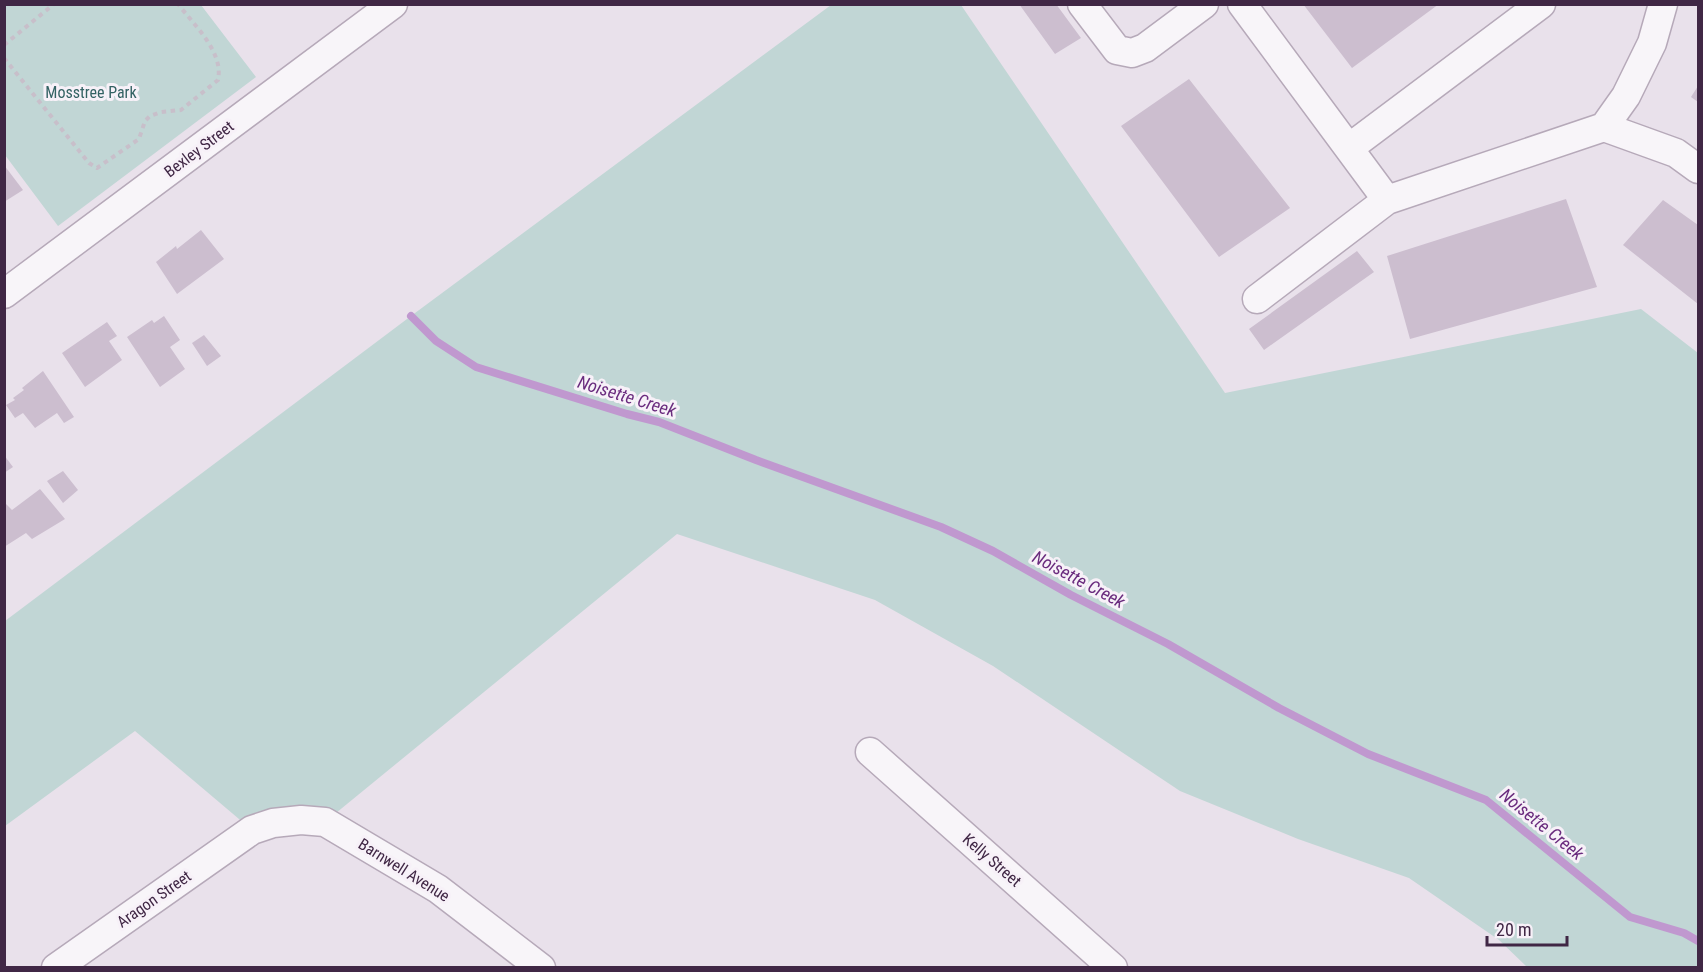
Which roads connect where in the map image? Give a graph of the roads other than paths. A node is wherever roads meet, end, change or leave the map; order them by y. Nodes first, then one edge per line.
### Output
1 (393, 4) edge
2 (1082, 4) edge
3 (1204, 4) edge
4 (1242, 4) edge
5 (1541, 4) edge
6 (1663, 4) edge
7 (1604, 128) junction
8 (1349, 148) junction
9 (1698, 169) edge
10 (1387, 200) junction
11 (4, 294) edge
12 (1257, 298) dead end
13 (870, 752) dead end
14 (252, 830) joint
15 (56, 968) edge
16 (541, 968) edge
17 (1113, 968) edge

1 - 11 street, Bexley Street
2 - 3 street
4 - 8 street
5 - 8 street
6 - 7 street
7 - 9 street
7 - 10 street
8 - 10 street
10 - 12 street
13 - 17 street, Kelly Street
14 - 15 street, Aragon Street
14 - 16 street, Barnwell Avenue

